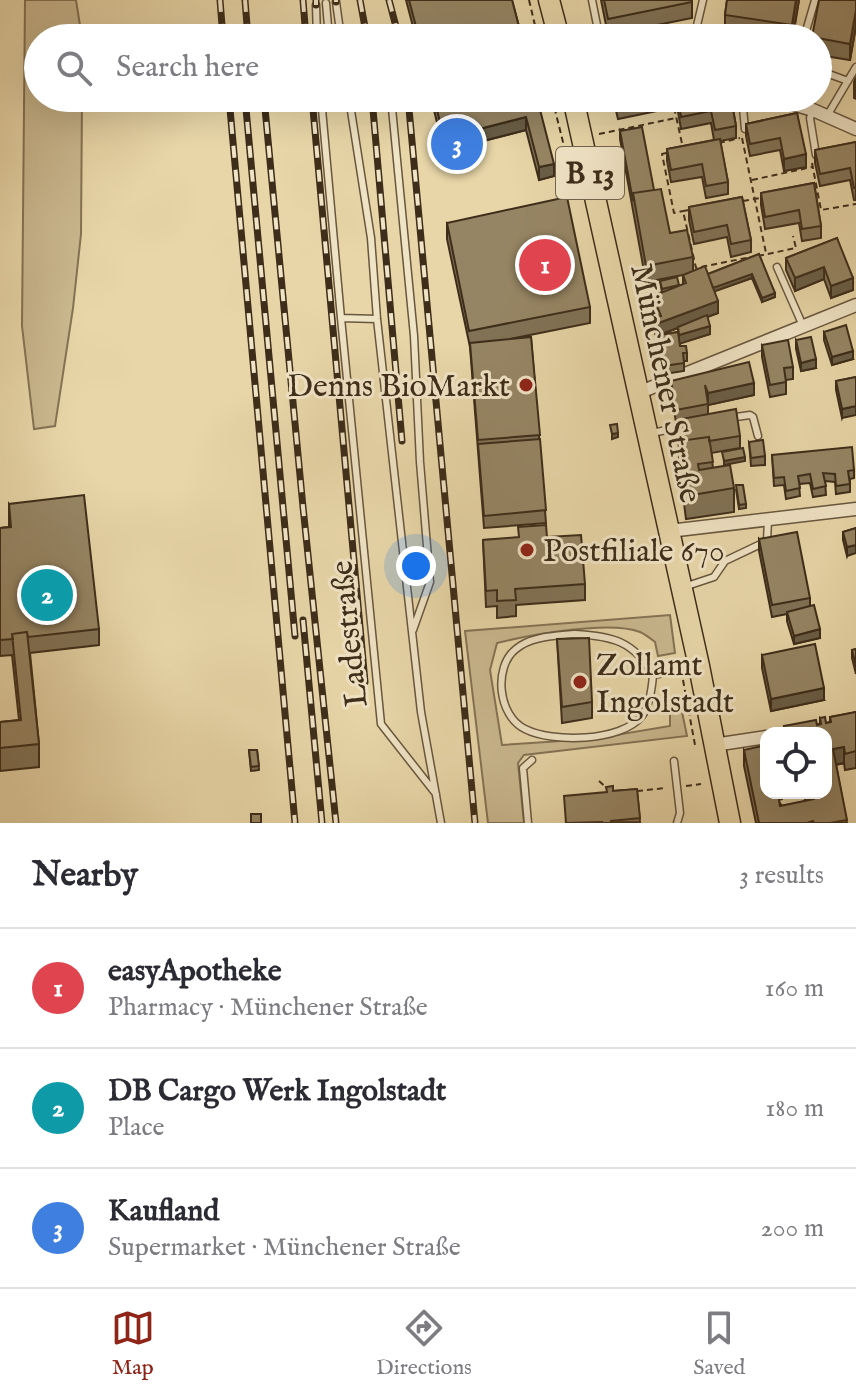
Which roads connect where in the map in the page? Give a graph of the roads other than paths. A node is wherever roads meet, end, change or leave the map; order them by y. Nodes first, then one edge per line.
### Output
1 (549, 0) edge
2 (592, 0) edge
3 (703, 0) edge
4 (815, 0) edge
5 (336, 2) edge
6 (326, 3) dead end
7 (316, 5) dead end
8 (317, 24) edge
9 (328, 24) edge
10 (339, 24) edge
11 (555, 24) edge
12 (597, 24) edge
13 (697, 24) edge
14 (808, 24) edge
15 (856, 67) edge
16 (832, 75) edge
17 (848, 81) junction
18 (832, 108) edge
19 (322, 112) edge
20 (351, 112) edge
21 (392, 112) edge
22 (576, 112) edge
23 (743, 112) edge
24 (812, 112) edge
25 (818, 112) edge
26 (829, 112) edge
27 (827, 116) junction
28 (745, 129) edge
29 (856, 129) edge
30 (816, 155) edge
31 (777, 267) dead end
32 (856, 305) edge
33 (341, 318) junction
34 (377, 319) junction
35 (803, 327) junction
36 (638, 393) junction
37 (722, 419) edge
38 (694, 425) edge
39 (647, 434) junction
40 (758, 436) dead end
41 (856, 509) edge
42 (768, 520) junction
43 (669, 531) junction
44 (682, 589) junction
45 (412, 632) junction
46 (699, 666) junction
47 (653, 675) junction
48 (760, 738) edge
49 (714, 745) junction
50 (532, 760) dead end
51 (674, 761) dead end
52 (438, 796) junction
53 (441, 823) edge
54 (528, 823) edge
55 (677, 823) edge
56 (730, 823) edge

1 - 11 main road
2 - 12 lane
3 - 13 lane
4 - 14 lane
5 - 10 lane
6 - 9 lane
7 - 8 lane
15 - 17 lane
16 - 17 lane
17 - 18 lane
19 - 33 lane, Ladestraße
20 - 34 lane, Ladestraße
21 - 45 lane, Ladestraße
22 - 36 main road, Münchener Straße / B 13
23 - 28 lane
24 - 30 lane
25 - 27 street
26 - 27 lane
27 - 29 street
31 - 35 lane
32 - 35 street
33 - 34 lane
33 - 52 lane, Ladestraße
34 - 45 lane, Ladestraße
35 - 36 street
36 - 39 main road, Münchener Straße / B 13
37 - 40 lane
38 - 39 lane
39 - 43 main road, Münchener Straße / B 13
41 - 42 street
42 - 43 street
42 - 44 lane
43 - 44 main road, Münchener Straße / B 13
44 - 46 main road, Münchener Straße / B 13
45 - 52 lane, Ladestraße
46 - 47 lane
46 - 49 main road, Münchener Straße / B 13
47 - 47 lane
48 - 49 street
49 - 56 main road, Münchener Straße / B 13
50 - 54 lane
51 - 55 lane
52 - 53 lane

